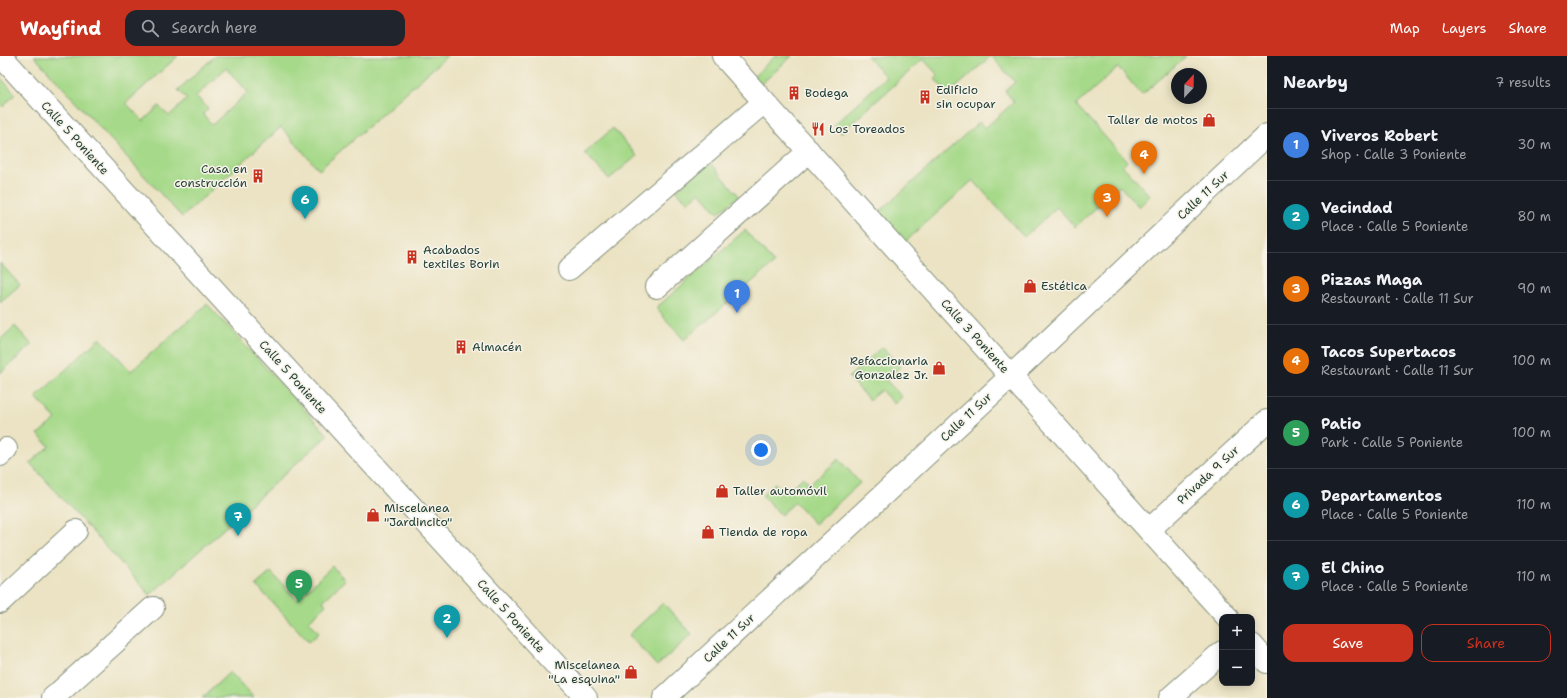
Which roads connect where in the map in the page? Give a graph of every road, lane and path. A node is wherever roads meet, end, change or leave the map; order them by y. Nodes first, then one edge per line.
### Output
1 (0, 56) edge
2 (723, 56) edge
3 (764, 102) junction
4 (1267, 135) edge
5 (809, 151) junction
6 (569, 269) dead end
7 (657, 287) dead end
8 (1010, 376) junction
9 (1267, 421) edge
10 (1150, 529) junction
11 (76, 531) dead end
12 (0, 602) edge
13 (153, 608) dead end
14 (1225, 614) edge
15 (1255, 648) edge
16 (1219, 655) edge
17 (1267, 662) edge
18 (53, 698) edge
19 (586, 698) edge
20 (664, 698) edge
21 (1170, 698) edge

1 - 19 street, Calle 5 Poniente
2 - 3 street, Calle 3 Poniente
3 - 5 street, Calle 3 Poniente
3 - 6 street
4 - 8 street, Calle 11 Sur
5 - 7 street
5 - 8 street, Calle 3 Poniente
8 - 10 street, Calle 3 Poniente
8 - 20 street, Calle 11 Sur
9 - 10 street, Privada 9 Sur
10 - 14 street, Calle 3 Poniente
11 - 12 street
13 - 18 street
15 - 17 street
16 - 21 street

